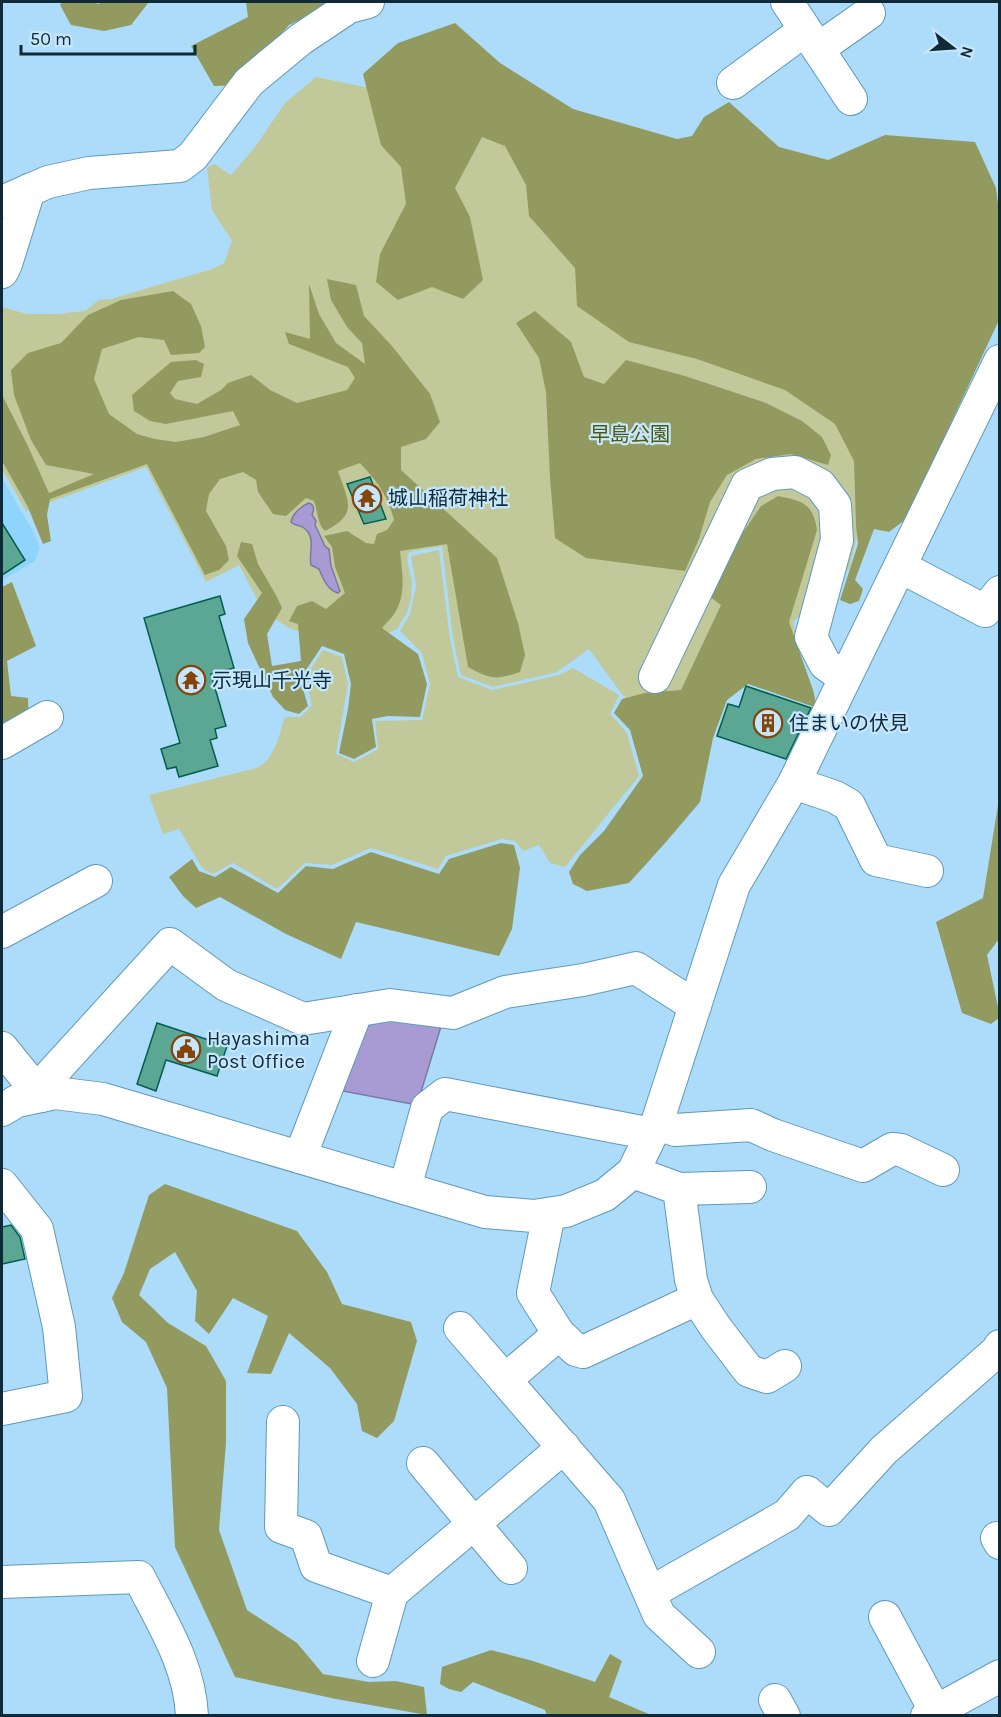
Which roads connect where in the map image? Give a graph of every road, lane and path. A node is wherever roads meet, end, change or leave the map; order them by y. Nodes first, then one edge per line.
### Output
1 (368, 2) edge
2 (787, 2) edge
3 (869, 12) dead end
4 (812, 39) junction
5 (733, 82) dead end
6 (851, 99) dead end
7 (15, 196) edge
8 (2, 272) edge
9 (999, 361) edge
10 (900, 567) junction
11 (999, 592) edge
12 (655, 677) dead end
13 (845, 678) junction
14 (47, 717) dead end
15 (2, 743) edge
16 (794, 783) junction
17 (927, 872) dead end
18 (96, 881) dead end
19 (2, 932) edge
20 (695, 1006) junction
21 (357, 1010) junction
22 (2, 1048) edge
23 (39, 1093) junction
24 (2, 1110) edge
25 (654, 1129) junction
26 (300, 1157) junction
27 (943, 1170) dead end
28 (633, 1173) junction
29 (2, 1185) edge
30 (750, 1187) dead end
31 (405, 1188) junction
32 (679, 1189) junction
33 (549, 1214) junction
34 (697, 1299) junction
35 (460, 1328) dead end
36 (559, 1334) junction
37 (999, 1346) edge
38 (785, 1366) dead end
39 (505, 1380) junction
40 (2, 1409) edge
41 (283, 1422) dead end
42 (564, 1447) junction
43 (423, 1463) dead end
44 (474, 1524) junction
45 (511, 1568) dead end
46 (2, 1582) edge
47 (392, 1593) junction
48 (650, 1593) junction
49 (885, 1617) dead end
50 (699, 1652) dead end
51 (373, 1661) dead end
52 (999, 1676) edge
53 (934, 1714) edge
54 (192, 1716) edge

1 - 7 street
2 - 4 street
3 - 4 street
4 - 5 street
4 - 6 street
7 - 8 street
9 - 10 street
10 - 11 street
10 - 13 street
12 - 13 street
13 - 16 street
14 - 15 street
16 - 17 street
16 - 20 street
18 - 19 street
20 - 21 street
20 - 25 street
21 - 23 street
21 - 26 street
22 - 23 street
23 - 24 street
23 - 26 street
25 - 27 street
25 - 28 street
25 - 31 street
26 - 31 street
28 - 32 street
28 - 33 street
29 - 40 street
30 - 32 street
31 - 33 street
32 - 34 street
33 - 36 street
34 - 36 street
34 - 38 street
35 - 39 street
36 - 39 street
37 - 48 street
39 - 42 street
41 - 47 street
42 - 44 street
42 - 48 street
43 - 44 street
44 - 45 street
44 - 47 street
46 - 54 street
47 - 51 street
48 - 50 street
49 - 53 street
52 - 53 street

